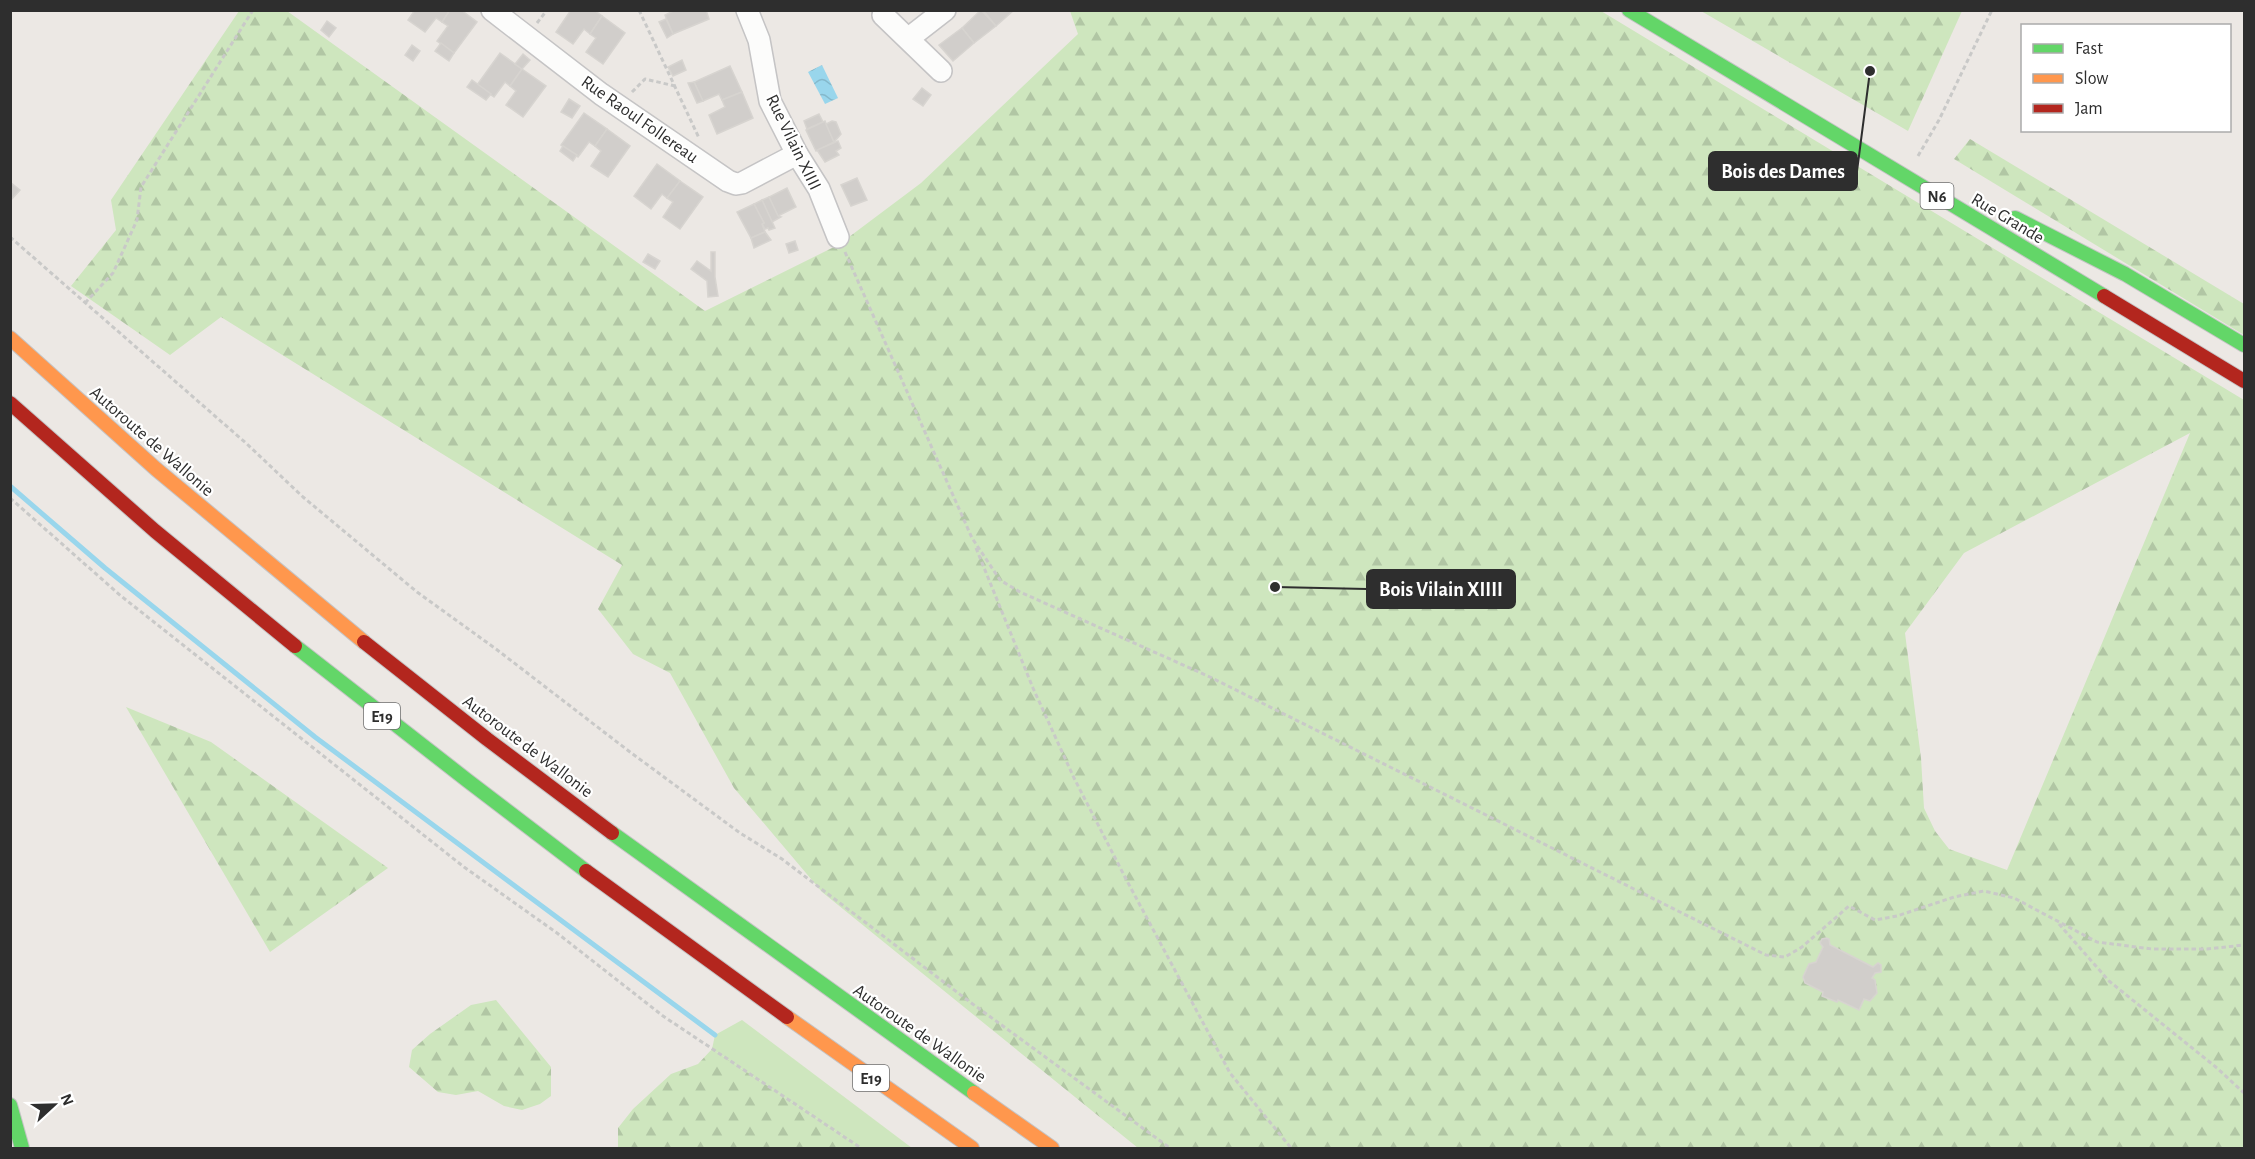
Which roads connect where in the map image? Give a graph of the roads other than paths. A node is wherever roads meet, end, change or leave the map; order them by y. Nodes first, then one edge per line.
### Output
1 (492, 10) edge
2 (747, 10) edge
3 (945, 10) edge
4 (1629, 10) edge
5 (884, 15) dead end
6 (909, 38) junction
7 (941, 71) dead end
8 (797, 154) junction
9 (2002, 210) dead end
10 (838, 237) road end
11 (10, 338) edge
12 (2244, 345) edge
13 (2244, 381) edge
14 (10, 403) edge
15 (10, 1105) edge
16 (22, 1149) edge
17 (972, 1149) edge
18 (1052, 1149) edge

1 - 8 street, Rue Raoul Follereau
2 - 8 street, Rue Vilain XIIII
3 - 6 street
4 - 13 main road, Rue Grande / N6
5 - 6 street
6 - 7 street
8 - 10 street, Rue Vilain XIIII
9 - 12 main road, Rue Grande
11 - 18 main road, Autoroute de Wallonie / E19
14 - 17 main road, E19
15 - 16 main road

